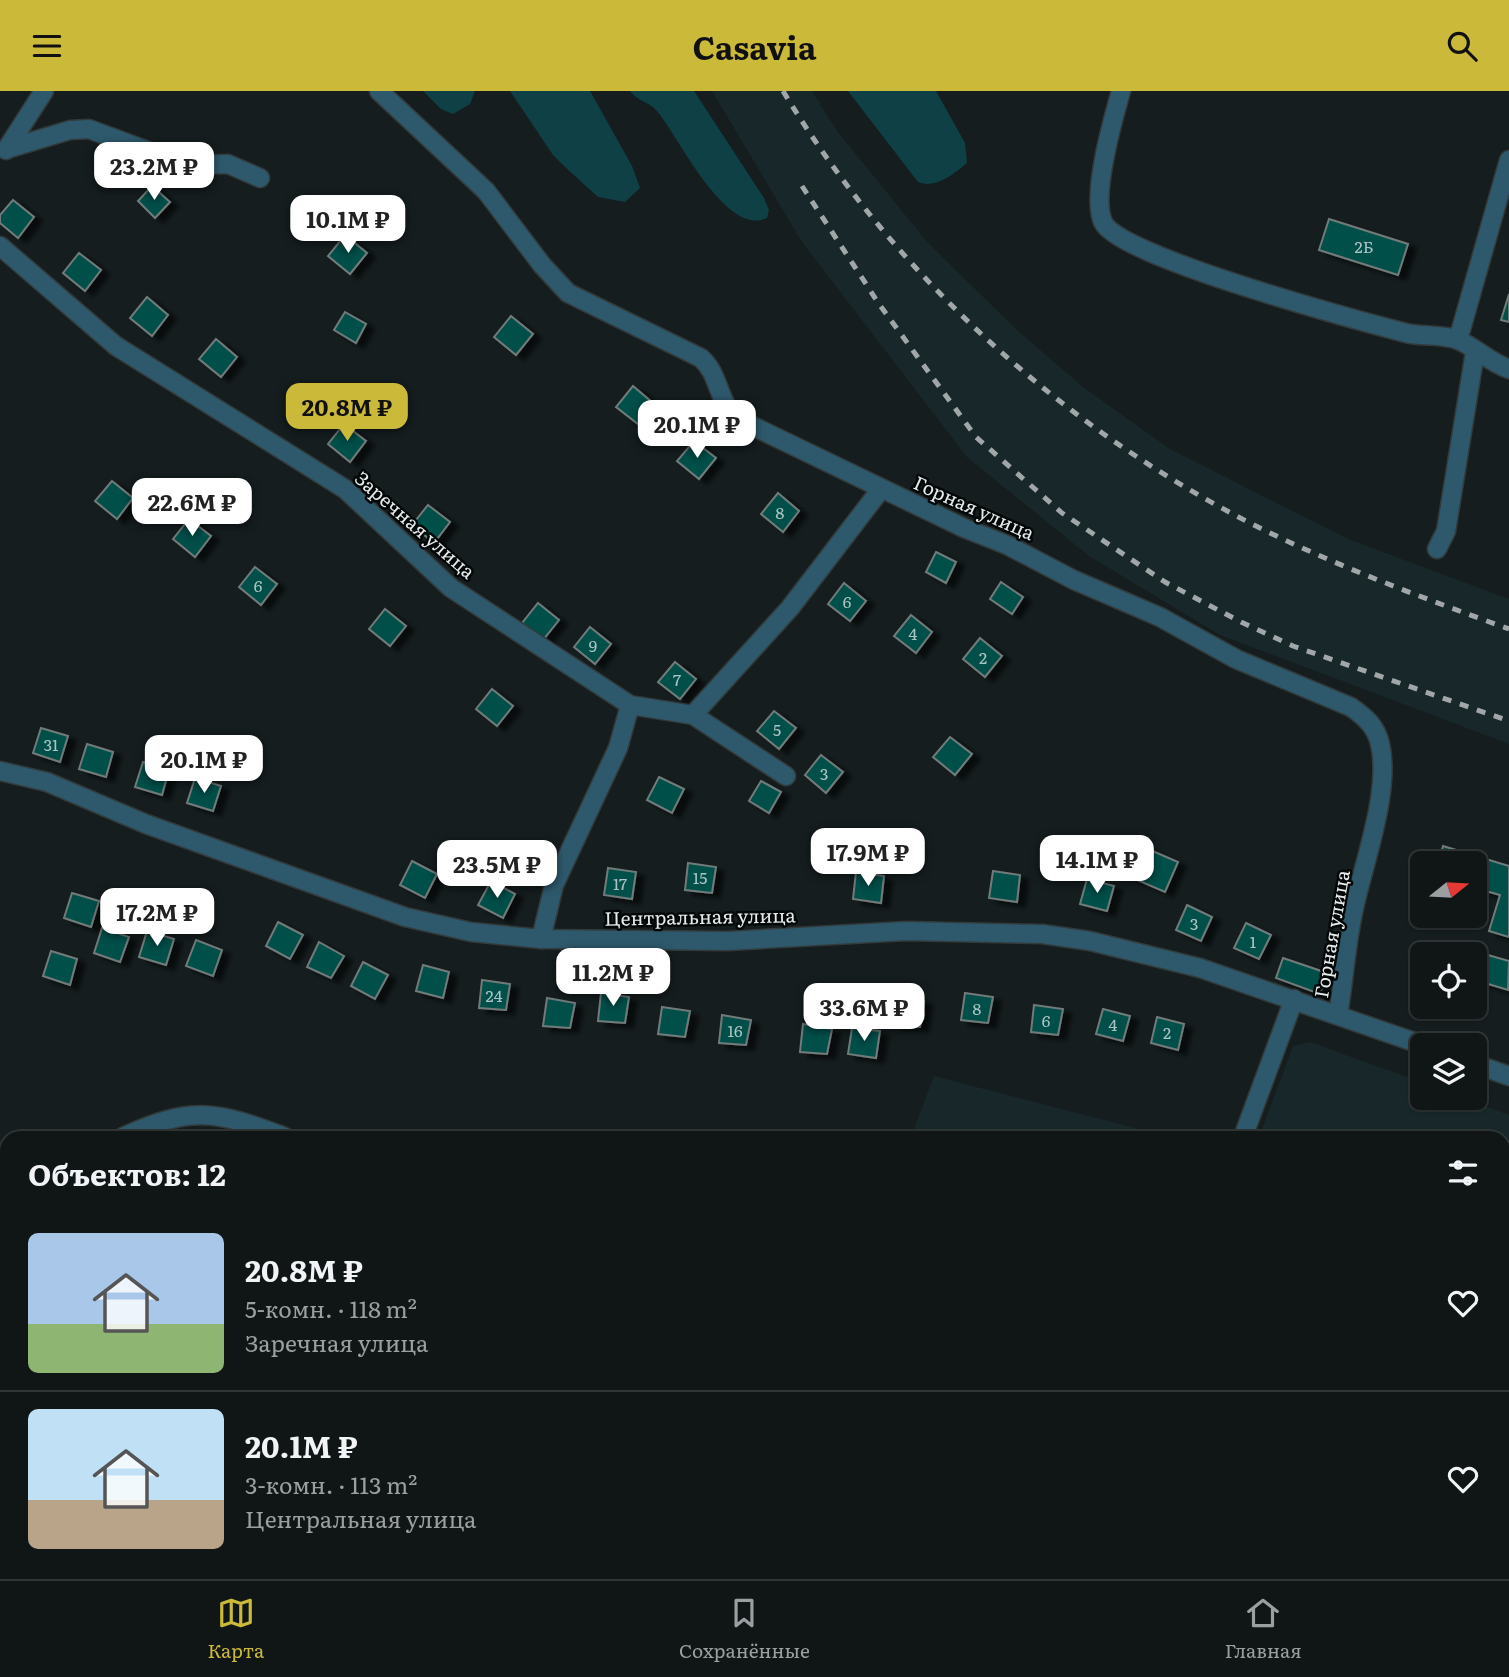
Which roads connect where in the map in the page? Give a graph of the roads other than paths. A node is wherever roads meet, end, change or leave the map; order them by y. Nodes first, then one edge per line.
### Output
1 (44, 91) edge
2 (379, 91) edge
3 (1121, 91) edge
4 (3, 153) edge
5 (1509, 160) edge
6 (260, 178) dead end
7 (0, 246) edge
8 (1458, 340) junction
9 (1475, 352) junction
10 (1509, 369) edge
11 (881, 489) junction
12 (1437, 549) dead end
13 (630, 705) junction
14 (692, 715) junction
15 (0, 771) edge
16 (786, 776) dead end
17 (541, 939) junction
18 (1294, 999) junction
19 (1338, 1015) junction
20 (1410, 1040) edge
21 (1487, 1068) edge
22 (1509, 1076) edge
23 (137, 1131) edge
24 (270, 1131) edge
25 (1244, 1131) edge

1 - 4 street
2 - 11 street, Горная улица
3 - 8 street
4 - 6 street
5 - 8 street
7 - 13 street, Заречная улица
8 - 9 street
9 - 10 street
9 - 12 street
11 - 14 street
11 - 19 street, Горная улица
13 - 14 street, Заречная улица
13 - 17 street
14 - 16 street, Заречная улица
15 - 17 street, Центральная улица
17 - 18 street, Центральная улица
18 - 19 street, Центральная улица
18 - 25 street
19 - 20 street, Центральная улица
21 - 22 street
23 - 24 street

